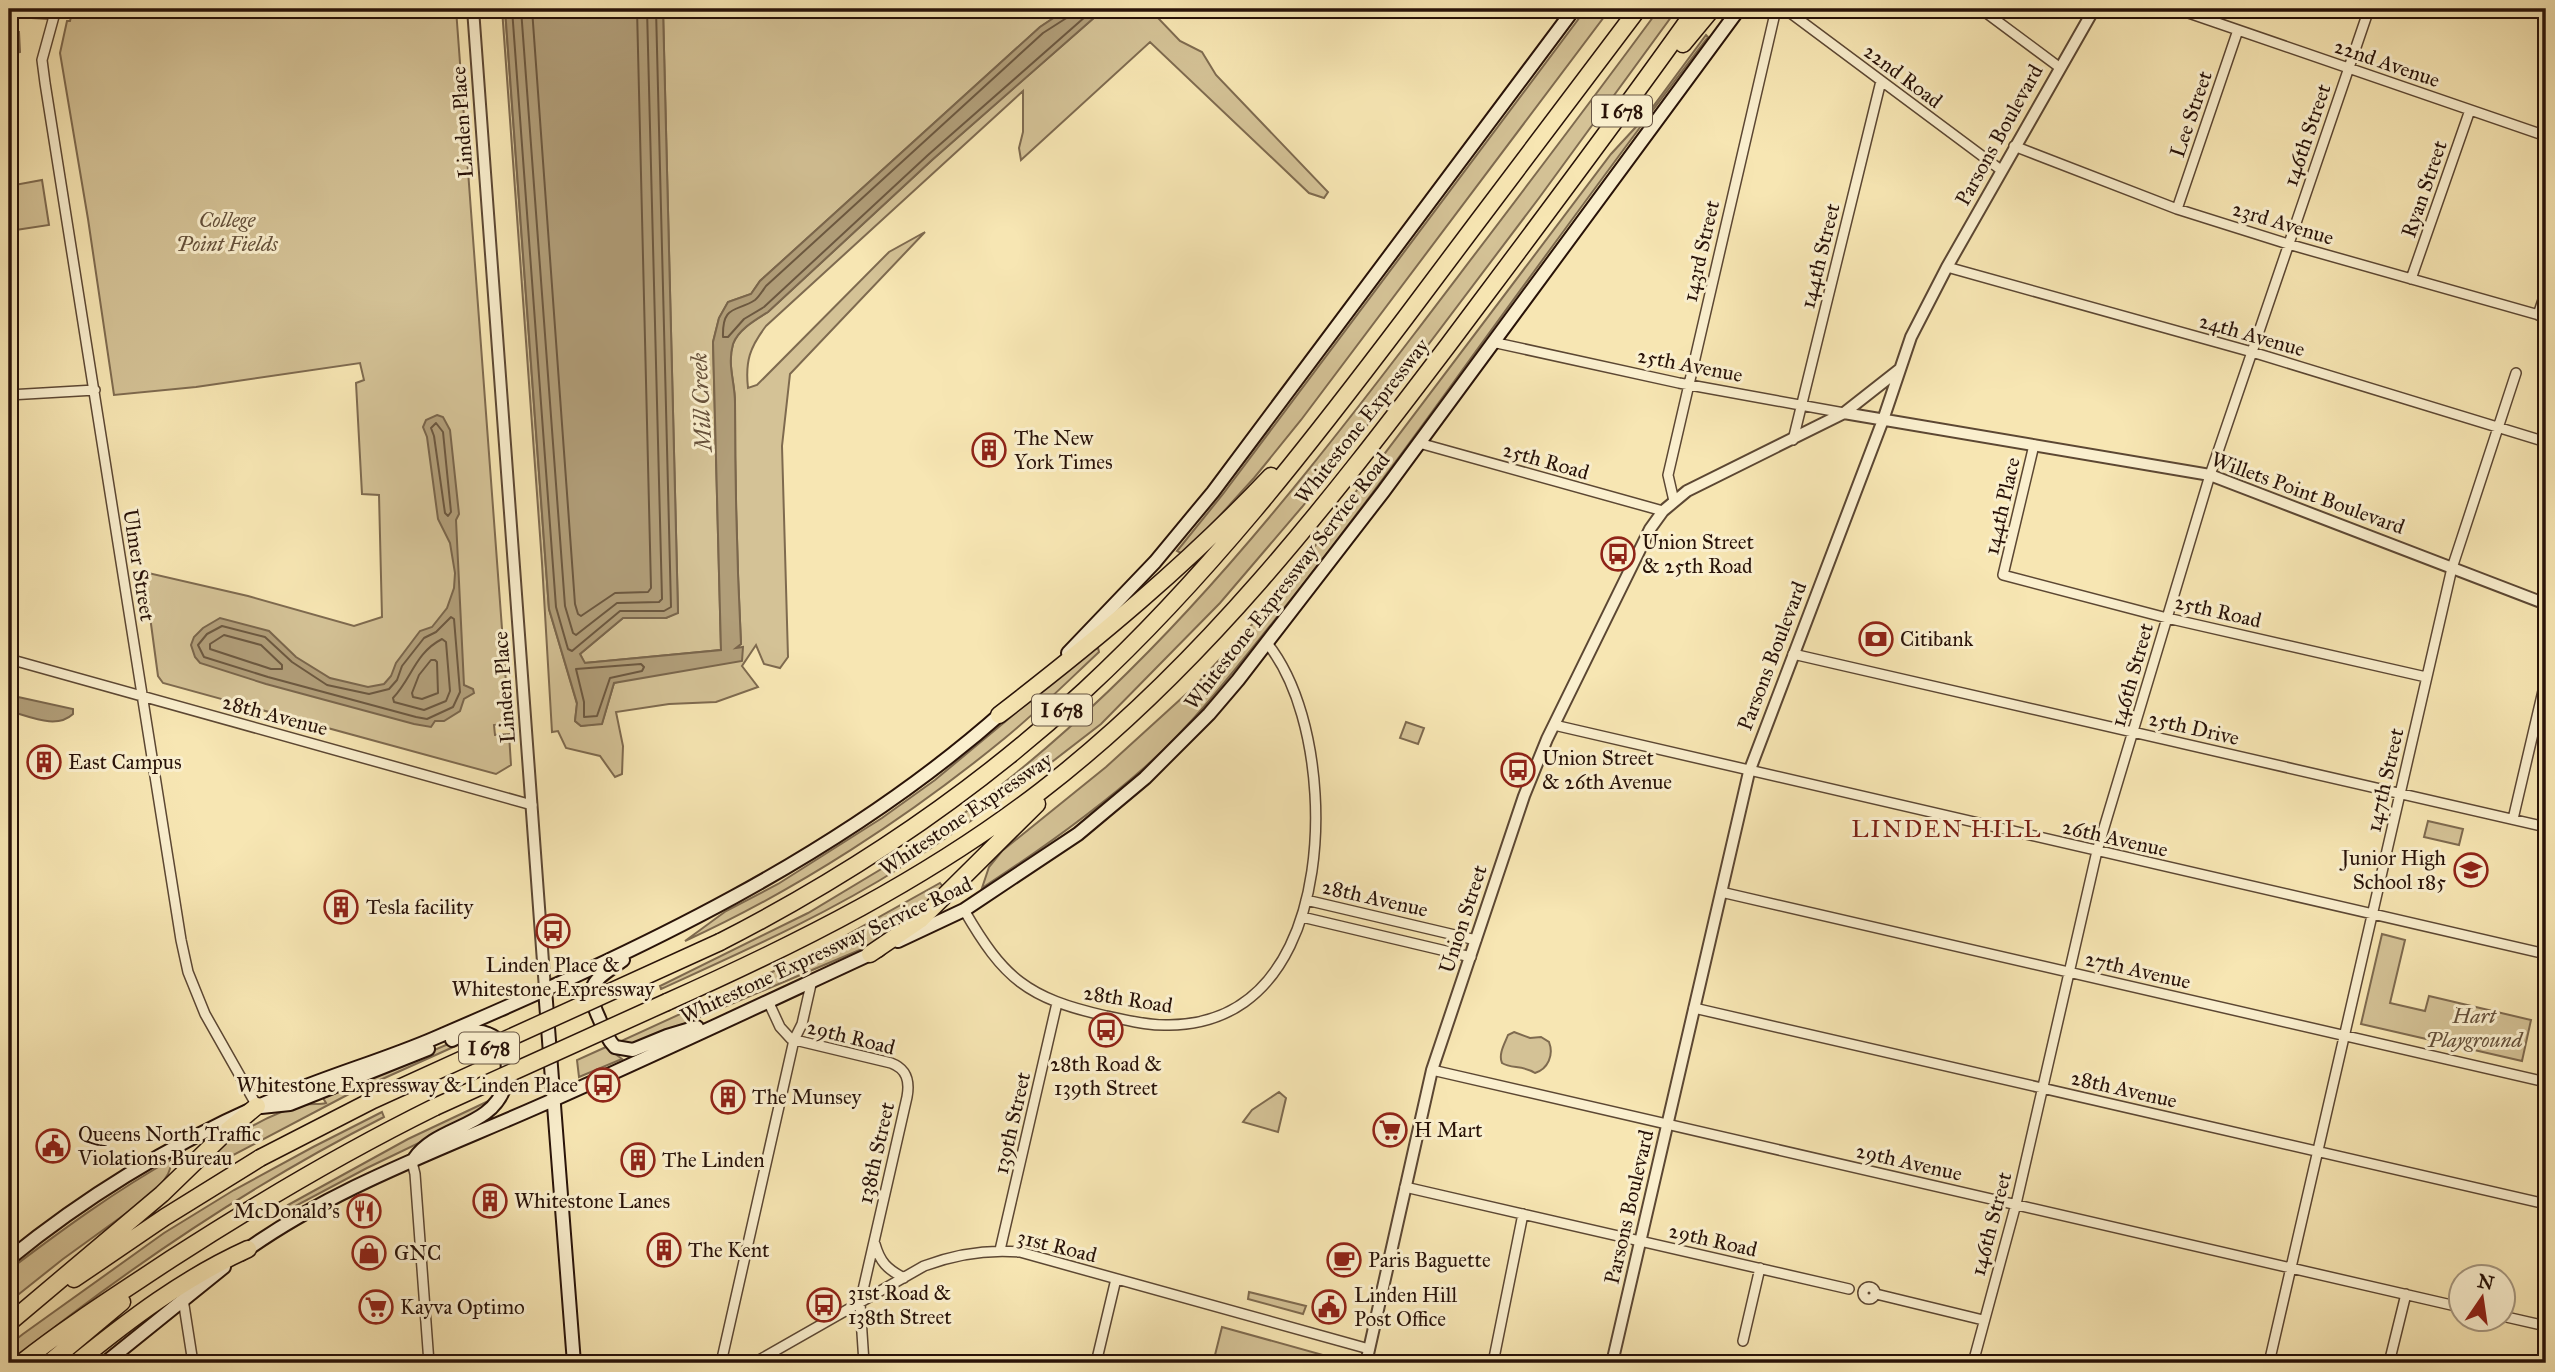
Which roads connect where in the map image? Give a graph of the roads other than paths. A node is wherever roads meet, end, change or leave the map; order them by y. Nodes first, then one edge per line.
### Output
1 (473, 9) edge
2 (1574, 9) edge
3 (1625, 9) edge
4 (1638, 9) edge
5 (1696, 9) edge
6 (1712, 9) edge
7 (1739, 9) edge
8 (1776, 9) edge
9 (1785, 9) edge
10 (1982, 9) edge
11 (2094, 9) edge
12 (2177, 9) edge
13 (2370, 9) edge
14 (55, 11) edge
15 (9, 12) edge
16 (2238, 30) junction
17 (2059, 67) junction
18 (2349, 68) junction
19 (1881, 80) junction
20 (2470, 110) junction
21 (2546, 136) edge
22 (2014, 146) junction
23 (2001, 170) junction
24 (1506, 184) junction
25 (2177, 209) junction
26 (1548, 212) junction
27 (2288, 244) junction
28 (1947, 267) junction
29 (2411, 279) junction
30 (2546, 291) edge
31 (2542, 316) edge
32 (1492, 342) junction
33 (2252, 352) junction
34 (1900, 369) junction
35 (2516, 373) dead end
36 (1688, 385) junction
37 (94, 390) junction
38 (9, 396) edge
39 (1341, 403) junction
40 (1802, 406) junction
41 (1844, 413) junction
42 (1883, 420) junction
43 (2498, 427) junction
44 (1793, 440) junction
45 (2546, 442) edge
46 (1419, 443) junction
47 (2034, 445) junction
48 (2210, 475) junction
49 (1674, 501) junction
50 (1663, 511) junction
51 (2452, 568) junction
52 (2003, 575) joint
53 (2546, 604) edge
54 (2167, 618) junction
55 (1267, 643) junction
56 (1793, 654) junction
57 (9, 659) edge
58 (2426, 677) junction
59 (2546, 678) edge
60 (142, 696) junction
61 (999, 715) junction
62 (1554, 724) junction
63 (2133, 732) junction
64 (1111, 733) junction
65 (1749, 772) junction
66 (2400, 793) junction
67 (532, 805) junction
68 (2514, 820) junction
69 (2546, 827) edge
70 (2097, 851) junction
71 (1721, 892) junction
72 (1306, 900) junction
73 (964, 909) junction
74 (2372, 914) junction
75 (1302, 917) junction
76 (1476, 940) junction
77 (646, 943) junction
78 (870, 954) junction
79 (2546, 954) edge
80 (1471, 957) junction
81 (2069, 972) junction
82 (812, 980) junction
83 (545, 989) junction
84 (768, 1001) junction
85 (1057, 1003) junction
86 (1694, 1008) junction
87 (724, 1021) junction
88 (2344, 1035) junction
89 (794, 1040) junction
90 (1432, 1070) junction
91 (905, 1072) joint
92 (2546, 1082) edge
93 (2043, 1088) junction
94 (555, 1100) junction
95 (257, 1106) junction
96 (1668, 1125) junction
97 (2318, 1152) junction
98 (412, 1163) junction
99 (1405, 1187) junction
100 (2016, 1204) junction
101 (2546, 1204) edge
102 (1522, 1214) junction
103 (207, 1236) junction
104 (1641, 1241) junction
105 (874, 1242) junction
106 (248, 1249) junction
107 (1000, 1250) junction
108 (9, 1259) edge
109 (1760, 1268) junction
110 (2291, 1268) junction
111 (904, 1278) junction
112 (1116, 1279) junction
113 (1849, 1289) dead end
114 (1876, 1294) dead end
115 (2406, 1294) junction
116 (183, 1299) junction
117 (860, 1303) junction
118 (2446, 1304) edge
119 (2516, 1319) edge
120 (1983, 1320) junction
121 (9, 1325) edge
122 (2546, 1326) edge
123 (1743, 1341) dead end
124 (1369, 1349) junction
125 (22, 1363) edge
126 (48, 1363) edge
127 (76, 1363) edge
128 (105, 1363) edge
129 (193, 1363) edge
130 (429, 1363) edge
131 (573, 1363) edge
132 (721, 1363) edge
133 (754, 1363) edge
134 (864, 1363) edge
135 (1096, 1363) edge
136 (1366, 1363) edge
137 (1493, 1363) edge
138 (1612, 1363) edge
139 (1973, 1363) edge
140 (2269, 1363) edge
141 (2389, 1363) edge

1 - 67 street, Linden Place
2 - 61 main road
3 - 24 highway
4 - 24 highway, Whitestone Expressway / I 678
5 - 26 highway, Whitestone Expressway / I 678
6 - 26 highway
7 - 32 main road, Whitestone Expressway Service Road
8 - 36 street, 143rd Street
9 - 19 street, 22nd Road
10 - 17 street
11 - 17 street, Parsons Boulevard
12 - 16 street, 22nd Avenue
13 - 18 street, 146th Street
14 - 15 street
14 - 37 street, Ulmer Street
16 - 18 street, 22nd Avenue
16 - 25 street, Lee Street
17 - 22 street, Parsons Boulevard
18 - 20 street, 22nd Avenue
18 - 27 street, 146th Street
19 - 23 street, 22nd Road
19 - 40 street, 144th Street
20 - 21 street, 22nd Avenue
20 - 29 street, Ryan Street
22 - 23 street, Parsons Boulevard
22 - 25 street, 23rd Avenue
23 - 28 street, Parsons Boulevard
24 - 39 highway, Whitestone Expressway / I 678
25 - 27 street, 23rd Avenue
26 - 64 highway, Whitestone Expressway / I 678
27 - 29 street, 23rd Avenue
27 - 33 street, 146th Street
28 - 33 street, 24th Avenue
28 - 34 street, Parsons Boulevard
29 - 31 street, 23rd Avenue
30 - 31 street
32 - 36 street, 25th Avenue
32 - 46 main road, Whitestone Expressway Service Road
33 - 43 street, 24th Avenue
33 - 48 street, 146th Street
34 - 41 street
34 - 42 street, Parsons Boulevard
35 - 43 street, 147th Street
36 - 40 street, 25th Avenue
36 - 49 street, 143rd Street
37 - 38 street
37 - 60 street, Ulmer Street
39 - 61 highway
39 - 121 highway, Whitestone Expressway / I 678, bridge
40 - 41 street, 25th Avenue
40 - 44 street, 144th Street
41 - 42 street, 25th Avenue
41 - 44 street
42 - 47 street, Willets Point Boulevard
42 - 56 street, Parsons Boulevard
43 - 45 street, 24th Avenue
43 - 51 street, 147th Street
44 - 49 street
46 - 50 street, 25th Road
46 - 55 main road, Whitestone Expressway Service Road
47 - 48 street, Willets Point Boulevard
47 - 52 street, 144th Place
48 - 51 street, Willets Point Boulevard
48 - 54 street, 146th Street
49 - 50 street
50 - 62 street, Union Street
51 - 53 street, Willets Point Boulevard
51 - 58 street, 147th Street
52 - 54 street, 25th Road
54 - 58 street, 25th Road
54 - 63 street, 146th Street
55 - 72 street, 28th Road
55 - 73 main road, Whitestone Expressway Service Road
56 - 63 street, 25th Drive
56 - 65 street, Parsons Boulevard
57 - 60 street, 28th Avenue
58 - 66 street, 147th Street
59 - 68 street
60 - 67 street, 28th Avenue
60 - 95 street, Ulmer Street
61 - 77 main road
62 - 65 street, 26th Avenue
62 - 76 street, Union Street
63 - 66 street, 25th Drive
63 - 70 street, 146th Street
64 - 78 highway
64 - 103 highway, Whitestone Expressway / I 678, bridge
65 - 70 street, 26th Avenue
65 - 71 street, Parsons Boulevard
66 - 68 street, 25th Drive
66 - 74 street, 147th Street
67 - 83 street, Linden Place
68 - 69 street, 25th Drive
70 - 74 street, 26th Avenue
70 - 81 street, 146th Street
71 - 81 street, 27th Avenue
71 - 86 street, Parsons Boulevard
72 - 75 street, 28th Road
72 - 76 street, 28th Avenue
73 - 78 main road, Whitestone Expressway Service Road
73 - 85 street, 28th Road
74 - 79 street, 26th Avenue
74 - 88 street, 147th Street
75 - 80 street, 28th Avenue
75 - 85 street, 28th Road
76 - 80 street, Union Street
77 - 83 main road
77 - 87 main road
78 - 82 main road, Whitestone Expressway Service Road
80 - 90 street, Union Street
81 - 88 street, 27th Avenue
81 - 93 street, 146th Street
82 - 84 main road, Whitestone Expressway Service Road
82 - 89 street
83 - 94 main road, Linden Place
83 - 95 main road
84 - 87 main road, Whitestone Expressway Service Road
84 - 89 street, 29th Road
85 - 107 street, 139th Street
86 - 93 street, 28th Avenue
86 - 96 street, Parsons Boulevard
87 - 94 main road, Whitestone Expressway Service Road
88 - 92 street, 27th Avenue
88 - 97 street, 147th Street
89 - 91 street, 29th Road
89 - 132 street
90 - 96 street, 29th Avenue
90 - 99 street, Union Street
91 - 105 street, 138th Street
93 - 97 street, 28th Avenue
93 - 100 street, 146th Street
94 - 98 main road, Whitestone Expressway Service Road
94 - 131 main road, Linden Place
95 - 98 main road
95 - 108 main road
95 - 121 highway
96 - 100 street, 29th Avenue
96 - 104 street, Parsons Boulevard
97 - 101 street, 28th Avenue
97 - 110 street, 147th Street
98 - 106 main road, Whitestone Expressway Service Road
98 - 130 street
99 - 102 street, 29th Road
99 - 124 street, Union Street
100 - 110 street, 29th Avenue
100 - 120 street, 146th Street
102 - 104 street, 29th Road
102 - 137 street
103 - 125 highway, Whitestone Expressway
103 - 126 highway, I 678
104 - 109 street, 29th Road
104 - 138 street, Parsons Boulevard
105 - 111 street
105 - 117 street, 138th Street
106 - 116 main road, Whitestone Expressway Service Road
106 - 127 highway
107 - 111 street, 31st Road
107 - 112 street, 31st Road
109 - 113 street, 29th Road
109 - 123 street
110 - 115 street, 29th Avenue
110 - 140 street, 147th Street
111 - 117 street, 31st Road
112 - 124 street, 31st Road
112 - 135 street
114 - 120 street
115 - 118 street, 29th Avenue
115 - 141 street
116 - 128 main road, Whitestone Expressway Service Road
116 - 129 street
117 - 133 street, 31st Road
117 - 134 street, 138th Street
119 - 122 street
120 - 139 street, 146th Street
124 - 136 street, Union Street

